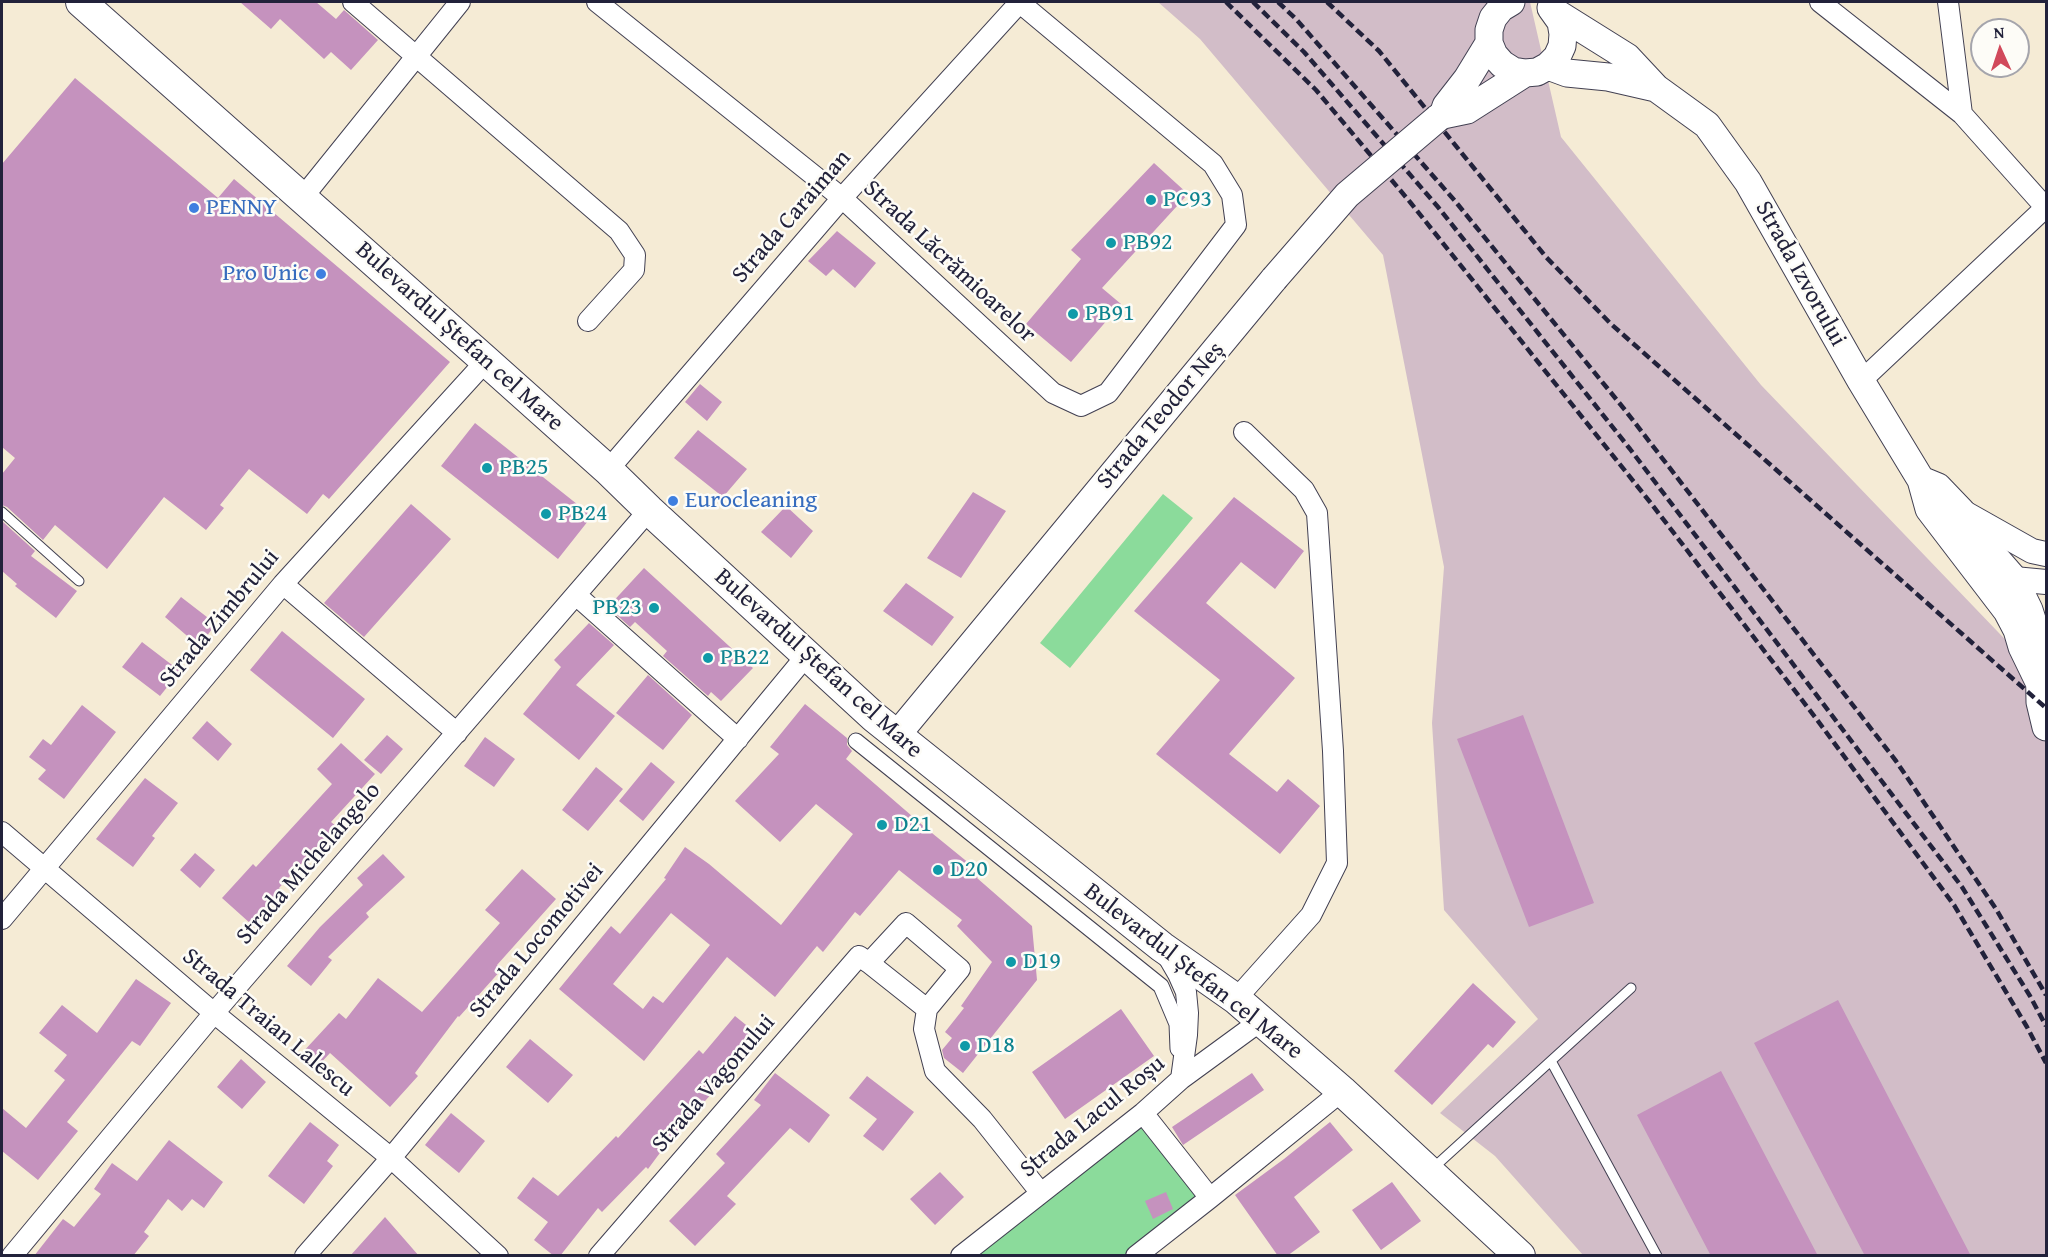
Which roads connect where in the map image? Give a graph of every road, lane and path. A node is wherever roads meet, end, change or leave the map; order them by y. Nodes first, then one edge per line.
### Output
1 (81, 2) edge
2 (353, 2) edge
3 (460, 2) edge
4 (597, 2) edge
5 (1019, 2) edge
6 (1482, 2) edge
7 (1511, 2) edge
8 (1820, 2) edge
9 (1948, 2) edge
10 (1548, 7) edge
11 (1490, 35) junction
12 (417, 56) junction
13 (1537, 69) junction
14 (1656, 88) junction
15 (1962, 114) junction
16 (1441, 116) junction
17 (303, 197) junction
18 (842, 198) junction
19 (2046, 208) edge
20 (588, 321) dead end
21 (486, 361) junction
22 (1861, 381) junction
23 (1244, 432) dead end
24 (608, 470) junction
25 (1921, 480) junction
26 (648, 510) junction
27 (1961, 511) junction
28 (2, 512) edge
29 (2046, 554) edge
30 (1971, 562) junction
31 (2014, 579) junction
32 (79, 581) dead end
33 (2046, 582) edge
34 (283, 584) junction
35 (576, 595) junction
36 (806, 656) junction
37 (2043, 676) edge
38 (2046, 727) edge
39 (457, 732) junction
40 (896, 736) junction
41 (738, 739) junction
42 (856, 741) dead end
43 (2, 832) edge
44 (44, 867) junction
45 (2, 919) edge
46 (1162, 947) junction
47 (869, 963) junction
48 (1630, 988) dead end
49 (1236, 999) junction
50 (927, 1009) junction
51 (214, 1013) junction
52 (1259, 1022) junction
53 (1178, 1053) dead end
54 (1551, 1061) junction
55 (1180, 1079) junction
56 (1342, 1091) junction
57 (1143, 1113) junction
58 (391, 1158) junction
59 (1429, 1171) junction
60 (1040, 1192) junction
61 (1210, 1198) junction
62 (1520, 1255) edge
63 (12, 1256) edge
64 (304, 1256) edge
65 (498, 1256) edge
66 (599, 1256) edge
67 (961, 1256) edge
68 (1136, 1256) edge
69 (1657, 1256) edge

1 - 17 main road, Bulevardul Ștefan cel Mare
2 - 12 street
3 - 12 street
4 - 18 street, Strada Lăcrămioarelor
5 - 18 street, Strada Caraiman
5 - 18 street, Strada Lăcrămioarelor
6 - 11 main road, Strada Izvorului
7 - 11 main road, Strada Teodor Neș
8 - 15 street
9 - 15 street
10 - 13 main road
10 - 14 main road, Strada Izvorului
11 - 13 main road, Strada Izvorului
11 - 16 main road, Strada Teodor Neș
12 - 17 street
12 - 20 street
13 - 14 main road, Strada Izvorului
13 - 16 main road, Strada Teodor Neș
14 - 22 main road, Strada Izvorului
15 - 19 street
16 - 40 main road, Strada Teodor Neș, bridge
17 - 21 main road, Bulevardul Ștefan cel Mare
18 - 24 street, Strada Caraiman
19 - 22 street
21 - 24 main road, Bulevardul Ștefan cel Mare
21 - 34 street, Strada Zimbrului
22 - 25 main road, Strada Izvorului
23 - 49 street
24 - 26 main road, Bulevardul Ștefan cel Mare
25 - 27 main road, Strada Izvorului
25 - 30 main road, Strada Izvorului
26 - 35 street, Strada Michelangelo
26 - 36 main road, Bulevardul Ștefan cel Mare
27 - 29 street, Strada Izvorului
27 - 31 main road
28 - 32 lane
30 - 31 street
30 - 37 main road, Strada Izvorului
31 - 33 street
31 - 37 main road
34 - 39 street
34 - 44 street, Strada Zimbrului
35 - 39 street, Strada Michelangelo
35 - 41 street
36 - 40 main road, Bulevardul Ștefan cel Mare
36 - 41 street, Strada Locomotivei
37 - 38 main road
39 - 51 street, Strada Michelangelo
40 - 46 main road, Bulevardul Ștefan cel Mare
41 - 58 street, Strada Locomotivei
42 - 53 street
43 - 44 street, Strada Traian Lalescu
44 - 45 street, Strada Zimbrului
44 - 51 street, Strada Traian Lalescu
46 - 49 main road, Bulevardul Ștefan cel Mare
46 - 55 street
47 - 50 street
47 - 50 street
47 - 66 street, Strada Vagonului
48 - 54 lane
49 - 52 main road, Bulevardul Ștefan cel Mare
50 - 60 street
51 - 58 street, Strada Traian Lalescu
51 - 63 street, Strada Michelangelo
52 - 55 street, Strada Lacul Roșu
52 - 56 main road, Bulevardul Ștefan cel Mare
54 - 59 lane
54 - 69 lane
55 - 57 street, Strada Lacul Roșu
56 - 59 main road, Bulevardul Ștefan cel Mare
56 - 61 street
57 - 60 street, Strada Lacul Roșu
57 - 61 street
58 - 64 street, Strada Locomotivei
58 - 65 street, Strada Traian Lalescu
59 - 62 main road, Bulevardul Ștefan cel Mare
60 - 67 street, Strada Lacul Roșu
61 - 68 street

